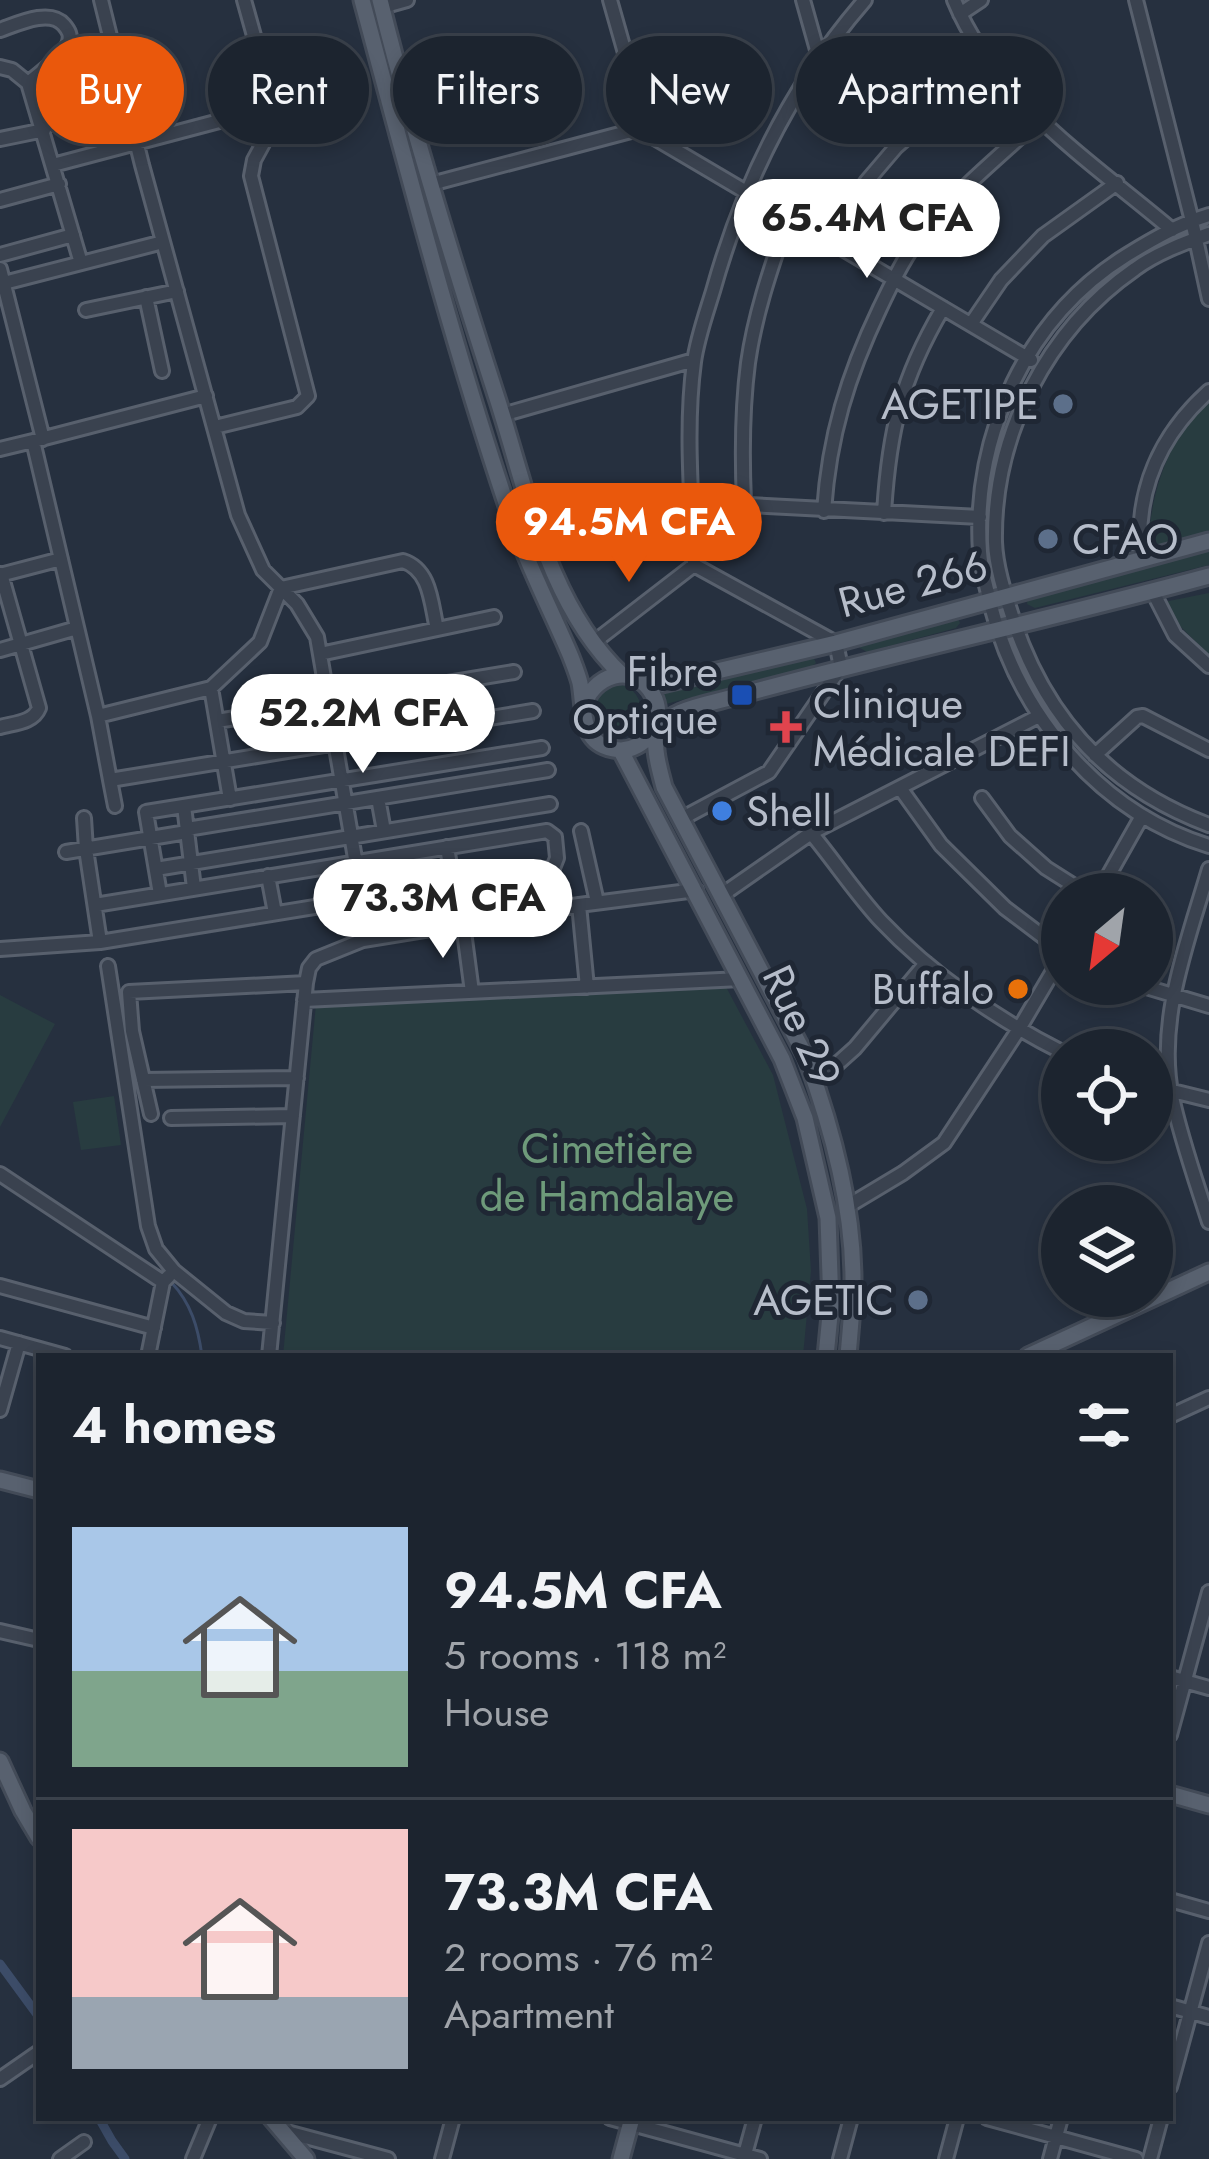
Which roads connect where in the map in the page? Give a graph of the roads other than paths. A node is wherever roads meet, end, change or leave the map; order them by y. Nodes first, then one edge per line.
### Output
1 (100, 0) edge
2 (244, 0) edge
3 (362, 0) edge
4 (407, 0) edge
5 (610, 0) edge
6 (802, 0) edge
7 (865, 0) edge
8 (981, 0) edge
9 (1136, 0) edge
10 (381, 3) edge
11 (957, 7) edge
12 (0, 29) edge
13 (109, 36) edge
14 (620, 36) edge
15 (813, 36) edge
16 (836, 36) edge
17 (974, 36) edge
18 (0, 67) edge
19 (28, 83) junction
20 (796, 95) edge
21 (36, 106) edge
22 (36, 132) edge
23 (606, 138) edge
24 (1063, 138) edge
25 (0, 139) edge
26 (48, 144) edge
27 (137, 144) joint
28 (665, 144) edge
29 (899, 144) edge
30 (1014, 144) edge
31 (53, 165) junction
32 (1117, 183) junction
33 (59, 184) junction
34 (431, 184) junction
35 (745, 191) junction
36 (0, 200) edge
37 (1209, 215) edge
38 (788, 218) junction
39 (1192, 221) junction
40 (1172, 230) junction
41 (1209, 234) edge
42 (73, 236) junction
43 (1195, 239) junction
44 (824, 240) junction
45 (163, 242) junction
46 (0, 255) edge
47 (81, 263) junction
48 (2, 276) edge
49 (893, 280) junction
50 (177, 291) junction
51 (146, 297) junction
52 (1209, 299) edge
53 (943, 308) junction
54 (86, 310) dead end
55 (971, 324) junction
56 (1028, 358) junction
57 (694, 360) junction
58 (1041, 368) junction
59 (162, 370) dead end
60 (1209, 391) edge
61 (206, 396) junction
62 (502, 415) junction
63 (215, 427) junction
64 (38, 440) junction
65 (0, 449) edge
66 (692, 502) junction
67 (744, 503) junction
68 (824, 511) junction
69 (884, 513) junction
70 (980, 517) junction
71 (1209, 542) edge
72 (1141, 558) junction
73 (61, 559) junction
74 (694, 565) junction
75 (1, 574) edge
76 (1209, 576) edge
77 (281, 588) junction
78 (1153, 592) junction
79 (998, 598) junction
80 (494, 617) dead end
81 (1015, 625) junction
82 (77, 628) junction
83 (437, 629) junction
84 (998, 630) junction
85 (593, 643) junction
86 (836, 643) junction
87 (20, 644) junction
88 (0, 650) edge
89 (320, 654) junction
90 (1209, 666) edge
91 (841, 668) junction
92 (514, 672) dead end
93 (628, 676) junction
94 (211, 688) junction
95 (328, 703) junction
96 (533, 711) dead end
97 (582, 712) junction
98 (98, 716) junction
99 (1039, 716) junction
100 (217, 721) junction
101 (0, 727) edge
102 (655, 728) junction
103 (335, 744) junction
104 (542, 748) dead end
105 (1209, 750) edge
106 (621, 751) junction
107 (1095, 755) junction
108 (224, 762) junction
109 (548, 770) dead end
110 (110, 781) junction
111 (341, 781) junction
112 (900, 788) junction
113 (378, 798) junction
114 (982, 798) dead end
115 (230, 799) junction
116 (345, 803) junction
117 (550, 804) dead end
118 (115, 806) dead end
119 (184, 806) junction
120 (1142, 816) junction
121 (84, 818) dead end
122 (681, 820) junction
123 (1209, 825) edge
124 (187, 831) junction
125 (387, 831) junction
126 (581, 831) dead end
127 (812, 833) junction
128 (351, 837) junction
129 (151, 838) junction
130 (1209, 846) edge
131 (447, 847) junction
132 (86, 849) junction
133 (66, 852) dead end
134 (394, 856) junction
135 (356, 862) junction
136 (191, 863) junction
137 (156, 869) junction
138 (1209, 869) edge
139 (1054, 873) edge
140 (1110, 873) edge
141 (268, 876) junction
142 (453, 884) junction
143 (194, 889) junction
144 (696, 890) junction
145 (160, 894) junction
146 (722, 895) junction
147 (357, 900) junction
148 (597, 902) junction
149 (95, 904) junction
150 (579, 904) junction
151 (275, 914) junction
152 (463, 924) junction
153 (1041, 936) edge
154 (363, 940) junction
155 (100, 942) junction
156 (0, 949) edge
157 (926, 963) junction
158 (108, 966) dead end
159 (741, 979) junction
160 (306, 982) junction
161 (587, 987) junction
162 (1041, 990) edge
163 (472, 992) junction
164 (1174, 997) junction
165 (304, 1000) junction
166 (1209, 1006) edge
167 (1019, 1029) junction
168 (1171, 1029) edge
169 (1041, 1041) edge
170 (297, 1078) junction
171 (143, 1080) junction
172 (815, 1083) junction
173 (1173, 1093) edge
174 (1173, 1100) edge
175 (1209, 1100) edge
176 (151, 1114) dead end
177 (293, 1116) junction
178 (172, 1118) dead end
179 (0, 1174) edge
180 (848, 1206) junction
181 (1209, 1222) edge
182 (1209, 1272) edge
183 (169, 1276) junction
184 (1209, 1282) edge
185 (0, 1286) edge
186 (273, 1323) junction
187 (154, 1328) junction
188 (0, 1338) edge
189 (19, 1342) junction
190 (55, 1353) edge
191 (149, 1353) edge
192 (269, 1353) edge
193 (826, 1353) edge
194 (848, 1353) edge
195 (1034, 1353) edge
196 (1056, 1353) edge
197 (1209, 1398) edge
198 (0, 1410) edge
199 (1173, 1417) edge
200 (0, 1480) edge
201 (36, 1489) edge
202 (1209, 1592) edge
203 (0, 1631) edge
204 (36, 1639) edge
205 (1177, 1679) edge
206 (1209, 1688) edge
207 (1173, 1712) edge
208 (0, 1761) edge
209 (1173, 1795) edge
210 (1209, 1804) edge
211 (36, 1833) edge
212 (1173, 1901) edge
213 (1209, 1911) edge
214 (1209, 1943) edge
215 (1173, 2007) edge
216 (1190, 2012) junction
217 (1209, 2017) edge
218 (36, 2054) edge
219 (1173, 2076) edge
220 (0, 2079) edge
221 (209, 2121) edge
222 (452, 2121) edge
223 (631, 2121) edge
224 (755, 2121) edge
225 (850, 2121) edge
226 (956, 2121) edge
227 (998, 2121) edge
228 (1060, 2121) edge
229 (1161, 2121) edge
230 (283, 2128) edge
231 (1056, 2137) junction
232 (84, 2142) dead end
233 (749, 2158) edge
234 (60, 2159) edge
235 (193, 2159) edge
236 (306, 2159) edge
237 (388, 2159) edge
238 (442, 2159) edge
239 (621, 2159) edge
240 (840, 2159) edge
241 (946, 2159) edge
242 (1050, 2159) edge
243 (1136, 2159) edge
244 (1150, 2159) edge

1 - 13 street
2 - 63 street
3 - 97 main road
4 - 10 street
5 - 14 street
6 - 15 street
7 - 16 street
8 - 11 street
9 - 39 street
10 - 34 main road
11 - 17 street
12 - 19 street
18 - 19 street
19 - 21 street
20 - 35 street
22 - 25 street
23 - 34 street
24 - 32 street
26 - 31 street
27 - 31 street
27 - 45 street
28 - 35 street
29 - 44 street
30 - 49 street
31 - 33 street
32 - 40 street
32 - 55 street
33 - 36 street
33 - 42 street
34 - 62 main road
35 - 38 street
35 - 57 street
37 - 39 street
38 - 44 street
38 - 67 street
39 - 40 street
39 - 43 street
40 - 56 street
41 - 43 street
42 - 46 street
42 - 47 street
43 - 52 street
43 - 58 street
44 - 49 street
45 - 47 street
45 - 50 street
47 - 48 street
48 - 64 street
49 - 53 street
49 - 68 street
50 - 51 street
50 - 61 street
51 - 54 street
51 - 59 street
53 - 55 street
53 - 69 street
55 - 56 street
56 - 58 street
56 - 70 street
57 - 62 street
57 - 66 street
58 - 79 street
60 - 72 street
61 - 63 street
61 - 64 street
62 - 85 main road
63 - 77 street
64 - 65 street
64 - 73 street
66 - 67 street
66 - 74 street
67 - 68 street
68 - 69 street
69 - 70 street
70 - 79 street
71 - 72 main road, Rue 266
72 - 79 main road, Rue 266
73 - 75 street
73 - 82 street
74 - 85 street
74 - 86 street
75 - 87 street
76 - 78 main road, Rue 266
77 - 83 street
77 - 89 street
77 - 94 street
78 - 81 main road, Rue 266
78 - 90 street
79 - 81 street
79 - 84 street
79 - 86 main road, Rue 266
80 - 83 street
81 - 84 main road, Rue 266
81 - 107 street
82 - 87 street
82 - 98 street
83 - 89 street
84 - 91 main road, Rue 266
84 - 99 street
85 - 93 main road
86 - 91 street
86 - 93 main road, Rue 266
87 - 88 street
87 - 101 street
89 - 95 street
91 - 102 main road, Rue 266
91 - 122 street
92 - 95 street
93 - 97 main road
93 - 102 main road
94 - 98 street
94 - 100 street
95 - 100 street
95 - 103 street
96 - 103 street
97 - 106 main road
98 - 110 street
99 - 112 street
99 - 120 street
100 - 108 street
102 - 106 main road
102 - 122 main road
103 - 108 street
103 - 111 street
104 - 111 street
105 - 107 street
106 - 144 main road, Rue 29
107 - 123 street
108 - 110 street
108 - 115 street
109 - 113 street
110 - 118 street
111 - 115 street
111 - 116 street
112 - 127 street
112 - 153 street
113 - 116 street
113 - 125 street
114 - 139 street
115 - 119 street
116 - 124 street
116 - 128 street
117 - 125 street
119 - 124 street
119 - 129 street
120 - 130 street
120 - 140 street
121 - 132 street
122 - 146 main road
124 - 129 street
124 - 136 street
125 - 128 street
125 - 134 street
126 - 148 street
127 - 146 street
127 - 157 street
128 - 135 street
128 - 136 street
129 - 132 street
129 - 137 street
131 - 134 street
131 - 142 street
131 - 142 street
132 - 133 street
132 - 149 street
134 - 135 street
135 - 141 street
135 - 147 street
136 - 137 street
136 - 143 street
137 - 145 street
138 - 164 street
141 - 143 street
141 - 151 street
142 - 147 street
143 - 145 street
144 - 148 street
144 - 159 main road, Rue 29
145 - 149 street
146 - 172 main road
147 - 151 street
147 - 154 street
148 - 150 street
149 - 155 street
150 - 152 street
150 - 161 street
151 - 155 street
152 - 154 street
152 - 163 street
154 - 160 street
155 - 156 street
157 - 167 street
157 - 172 street
158 - 183 street
159 - 161 street
159 - 193 main road, Rue 29
160 - 165 street
160 - 171 street
161 - 163 street
162 - 167 street
163 - 165 street
164 - 166 street
164 - 168 street
165 - 170 street
167 - 169 street
167 - 180 street
170 - 171 street
170 - 177 street
171 - 176 street
172 - 180 main road
173 - 175 street
174 - 181 street
177 - 178 street
177 - 186 street
179 - 183 street
180 - 194 main road
182 - 195 main road
183 - 186 street
183 - 187 street
184 - 196 main road
185 - 187 street
186 - 192 street
187 - 191 street
188 - 189 street
189 - 190 street
189 - 198 street
197 - 199 street
200 - 201 main road
202 - 205 street
203 - 204 street
205 - 206 street
205 - 207 street
208 - 211 main road
209 - 210 main road
212 - 213 street
214 - 216 street
215 - 216 street
216 - 217 street
216 - 219 street
218 - 220 street
221 - 235 street
222 - 238 street
223 - 233 street
223 - 239 main road
224 - 233 street
225 - 240 street
226 - 241 street
227 - 231 street
228 - 231 street
229 - 244 street
230 - 236 main road
230 - 237 street
231 - 242 street
231 - 243 street
232 - 234 street

